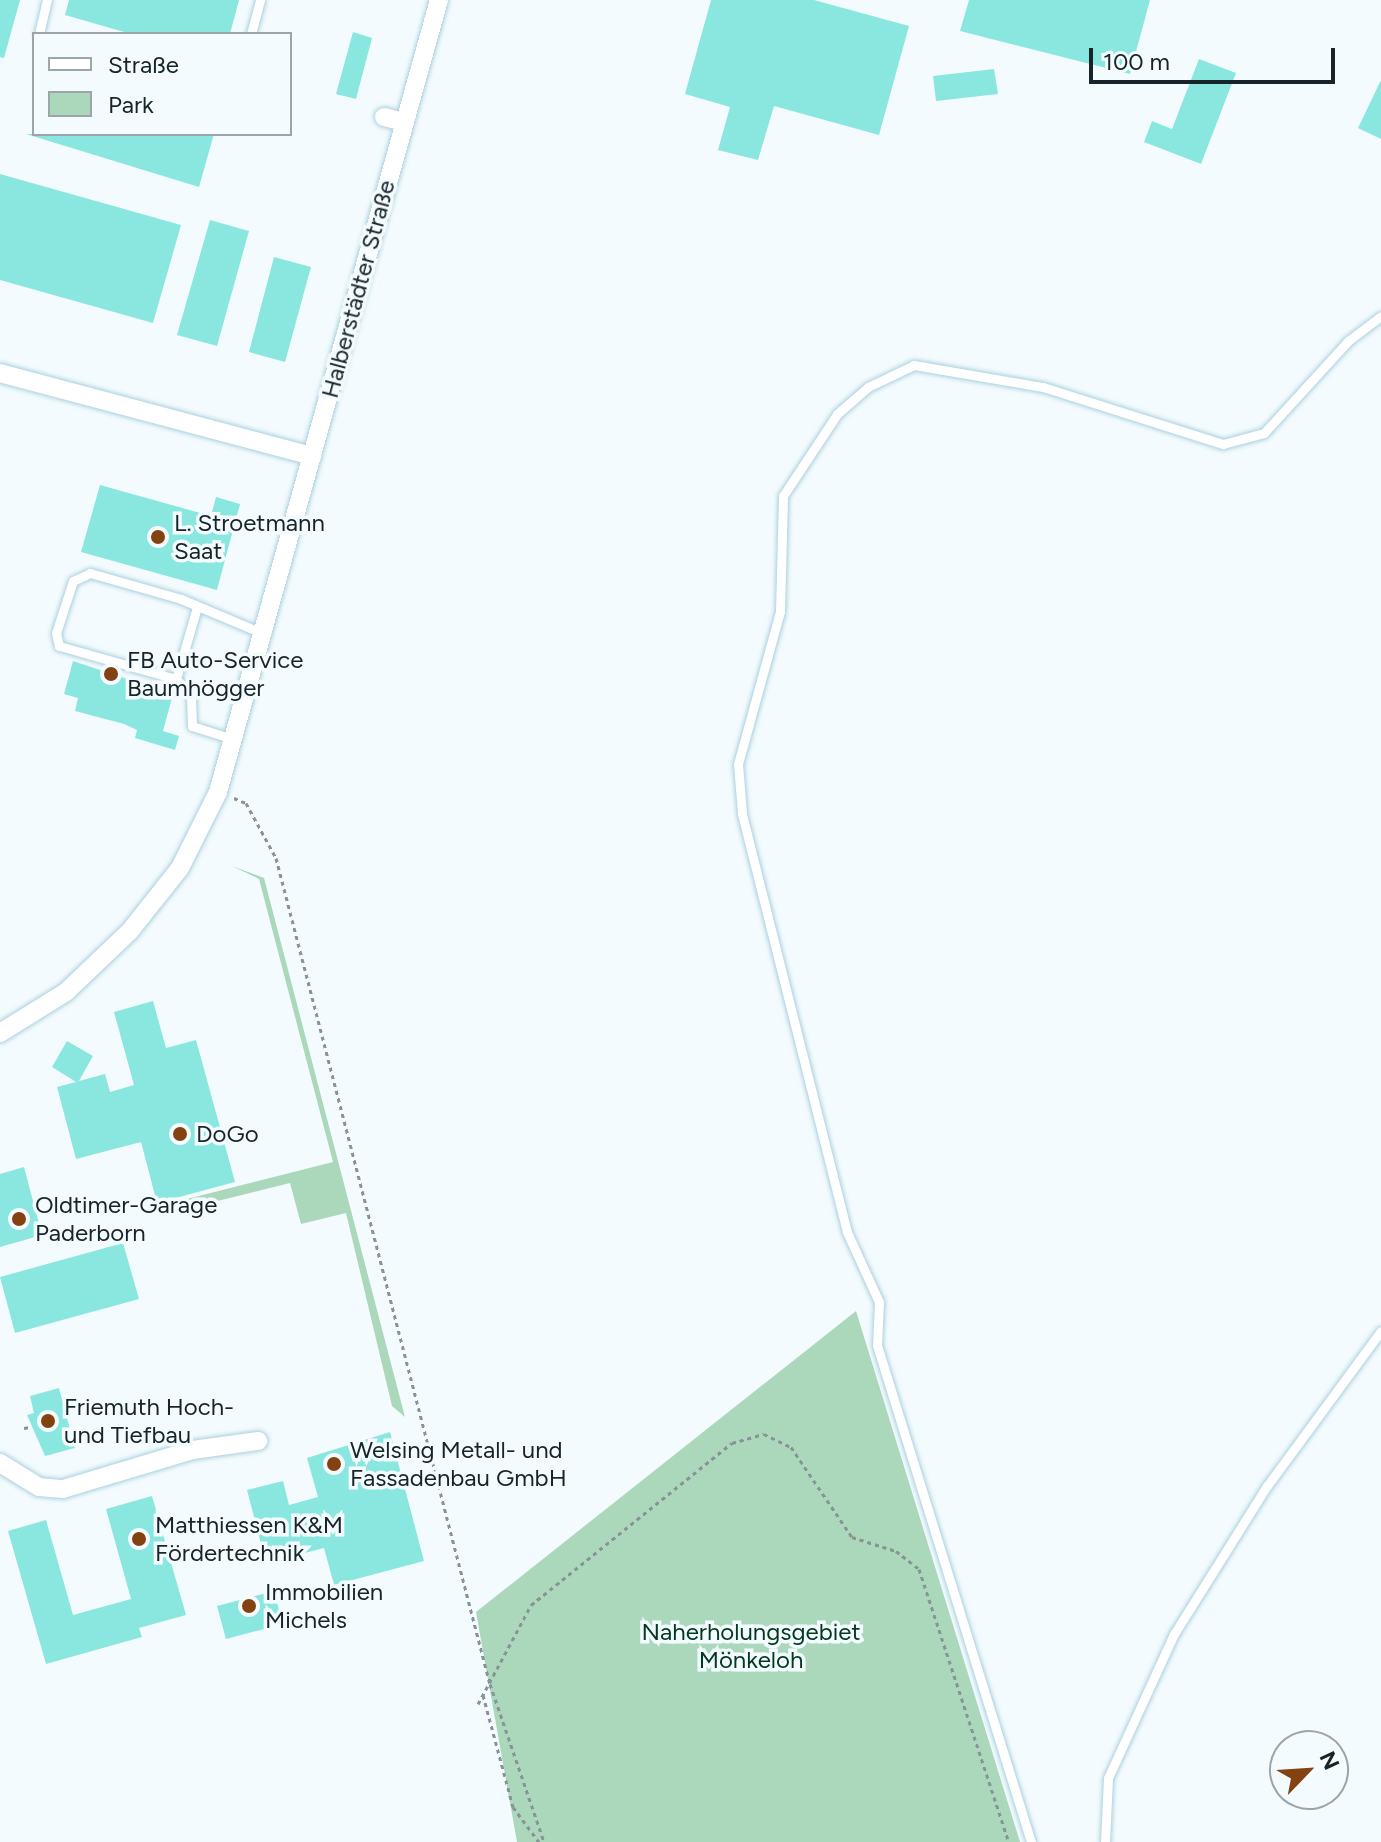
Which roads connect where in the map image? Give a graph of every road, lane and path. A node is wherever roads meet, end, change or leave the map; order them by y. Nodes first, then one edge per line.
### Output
1 (47, 0) edge
2 (260, 0) edge
3 (439, 0) edge
4 (39, 32) edge
5 (252, 32) edge
6 (384, 117) dead end
7 (404, 122) junction
8 (1381, 316) edge
9 (0, 373) edge
10 (312, 456) junction
11 (197, 607) junction
12 (262, 633) junction
13 (176, 679) junction
14 (236, 739) junction
15 (218, 792) junction
16 (0, 1033) edge
17 (1381, 1331) edge
18 (30, 1427) dead end
19 (24, 1428) dead end
20 (258, 1441) dead end
21 (0, 1463) edge
22 (490, 1684) junction
23 (483, 1695) junction
24 (478, 1704) dead end
25 (541, 1842) edge
26 (1009, 1842) edge
27 (1031, 1842) edge
28 (1105, 1842) edge

1 - 4 lane
2 - 5 lane
3 - 7 street, Halberstädter Straße
6 - 7 street
7 - 10 street, Halberstädter Straße
8 - 27 lane
9 - 10 street
10 - 12 street, Halberstädter Straße
11 - 12 lane
11 - 13 lane
11 - 13 lane
12 - 14 street, Halberstädter Straße
13 - 14 lane
14 - 15 street, Halberstädter Straße
15 - 16 street, Halberstädter Straße
15 - 22 path
17 - 28 lane
18 - 19 path
20 - 21 street
22 - 23 path
22 - 25 path
22 - 26 path
23 - 24 path
23 - 25 path

